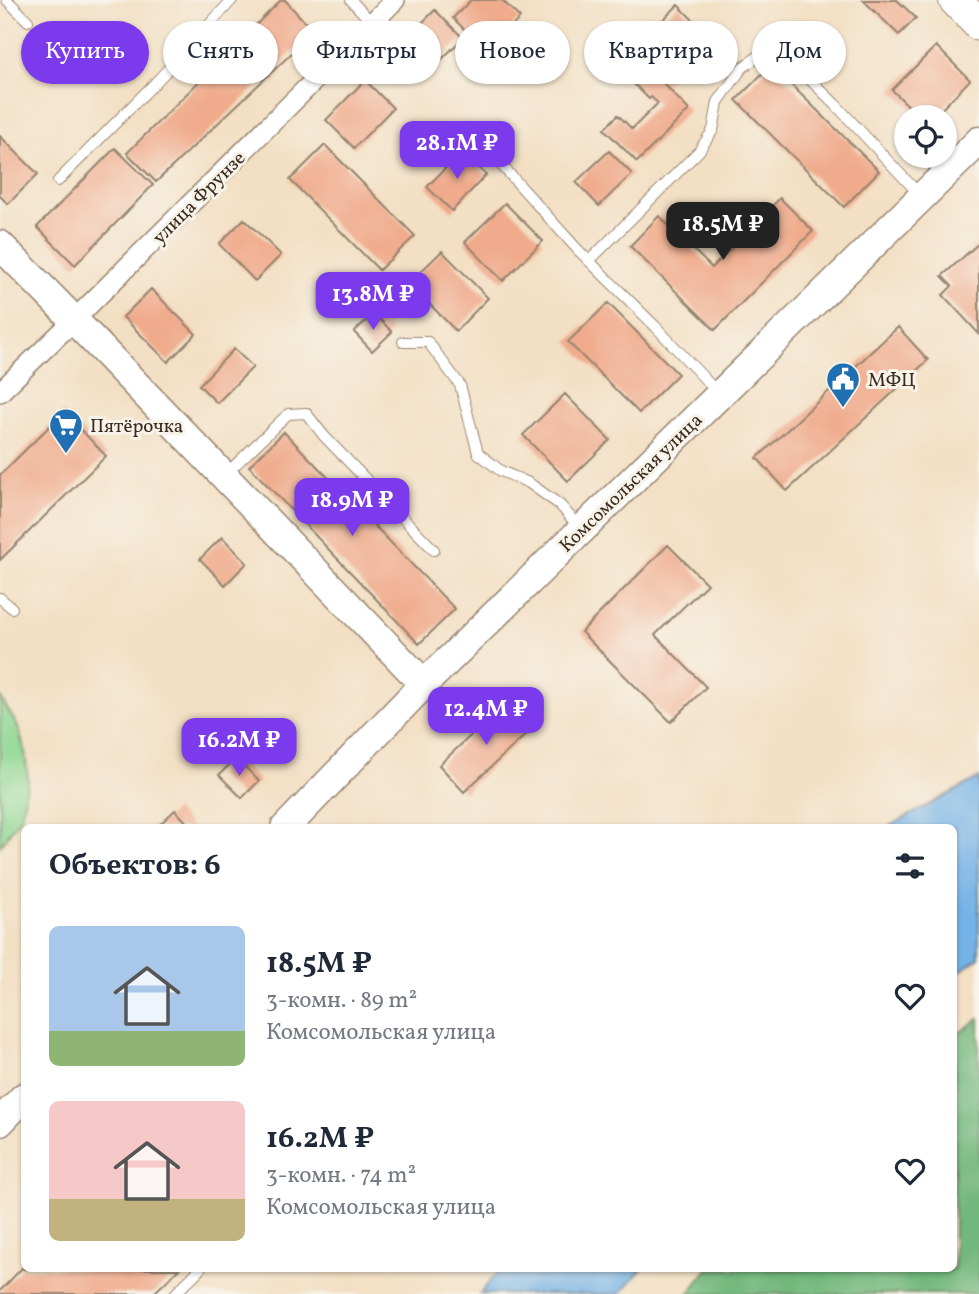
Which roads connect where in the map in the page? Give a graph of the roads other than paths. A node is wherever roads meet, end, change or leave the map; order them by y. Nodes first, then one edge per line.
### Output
1 (7, 0) edge
2 (232, 0) edge
3 (351, 0) edge
4 (396, 0) edge
5 (955, 0) edge
6 (28, 21) dead end
7 (370, 21) edge
8 (374, 21) edge
9 (979, 25) edge
10 (311, 84) edge
11 (979, 141) edge
12 (495, 158) dead end
13 (58, 181) dead end
14 (922, 197) junction
15 (0, 245) edge
16 (589, 261) junction
17 (74, 320) junction
18 (403, 342) dead end
19 (0, 392) edge
20 (720, 395) junction
21 (224, 476) junction
22 (581, 530) junction
23 (434, 550) dead end
24 (0, 598) edge
25 (12, 607) dead end
26 (424, 684) junction
27 (289, 824) edge
28 (21, 1100) edge
29 (0, 1122) edge
30 (197, 1272) edge
31 (175, 1294) edge

1 - 6 lane
2 - 13 lane
3 - 7 lane
4 - 8 street, улица Фрунзе
5 - 9 main road
10 - 17 street, улица Фрунзе
11 - 14 main road, Комсомольская улица
12 - 16 lane
14 - 16 lane
14 - 20 main road, Комсомольская улица
15 - 17 main road
16 - 20 lane
17 - 19 street, улица Фрунзе
17 - 21 main road
18 - 22 lane
20 - 22 main road, Комсомольская улица
21 - 23 lane
21 - 26 main road
22 - 26 main road, Комсомольская улица
24 - 25 lane
26 - 27 main road, Комсомольская улица
28 - 29 main road
30 - 31 lane

